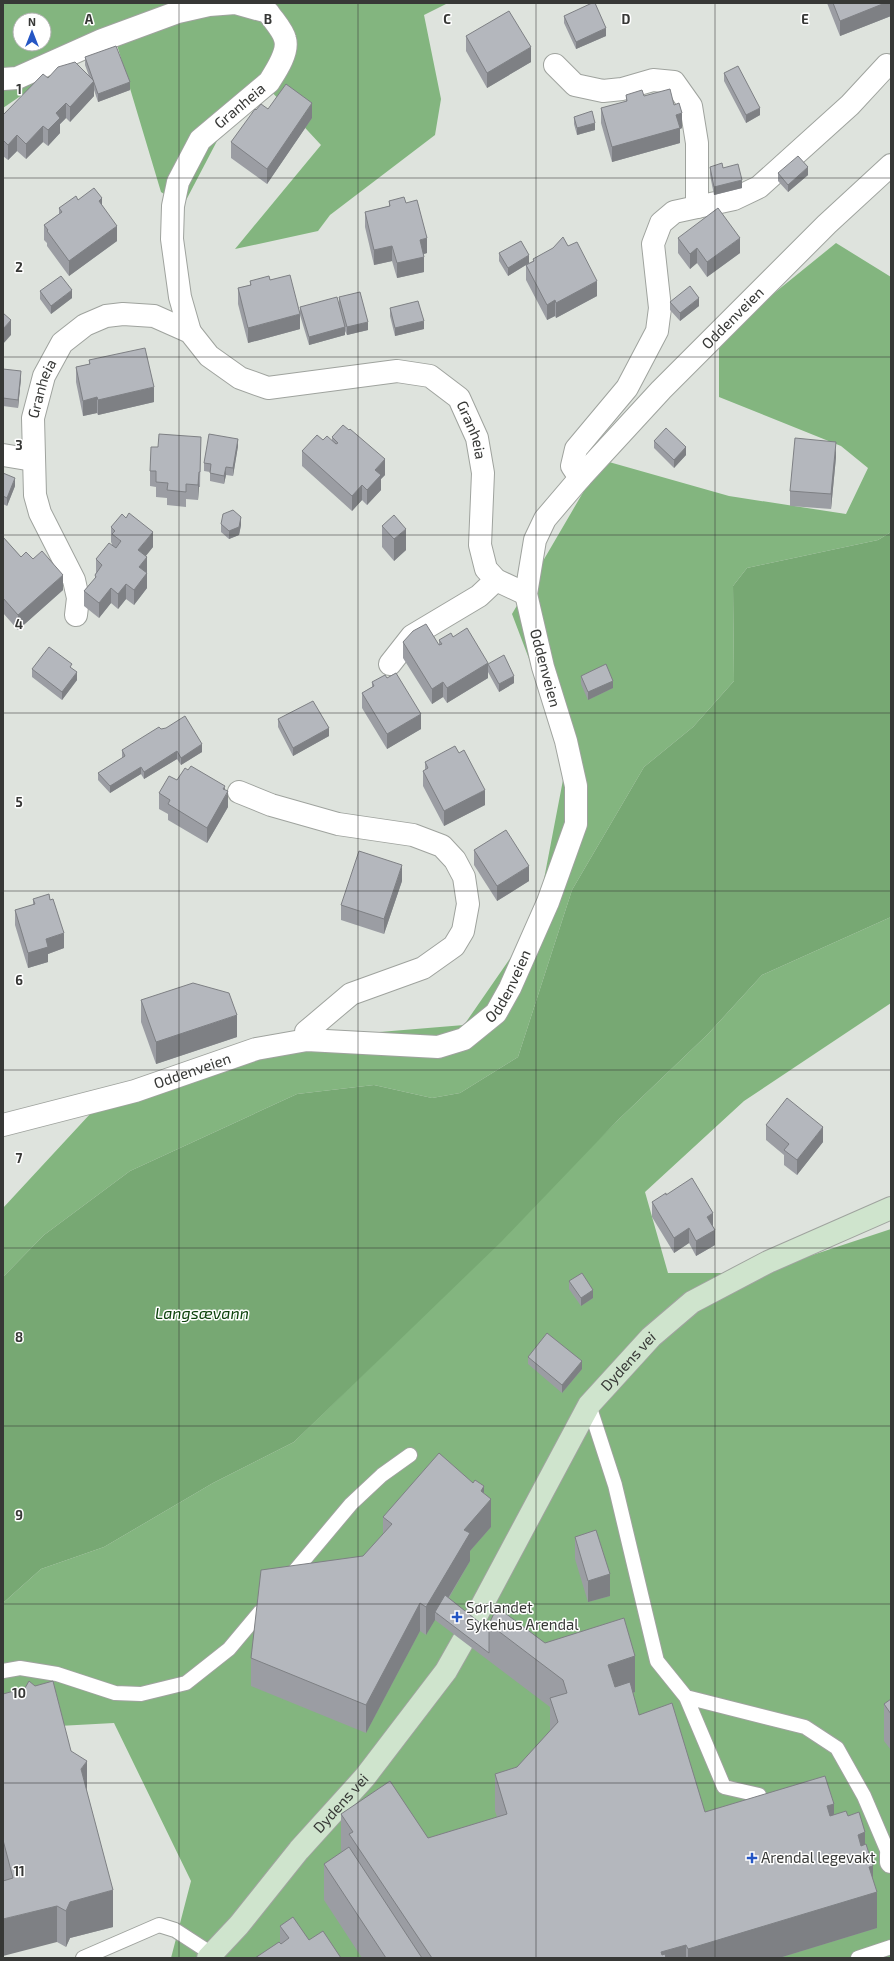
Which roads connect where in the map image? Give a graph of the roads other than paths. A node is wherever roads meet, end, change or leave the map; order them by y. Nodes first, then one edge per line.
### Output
1 (555, 65) dead end
2 (887, 65) dead end
3 (3, 80) edge
4 (891, 165) edge
5 (697, 207) junction
6 (190, 332) junction
7 (3, 455) edge
8 (33, 460) junction
9 (580, 478) junction
10 (496, 580) junction
11 (526, 594) junction
12 (76, 615) dead end
13 (390, 664) dead end
14 (239, 792) dead end
15 (307, 1040) junction
16 (3, 1125) edge
17 (891, 1208) edge
18 (589, 1405) junction
19 (410, 1456) dead end
20 (278, 1591) edge
21 (260, 1612) edge
22 (3, 1671) edge
23 (686, 1698) junction
24 (759, 1795) edge
25 (891, 1858) edge
26 (891, 1947) edge
27 (210, 1956) edge
28 (83, 1958) edge
29 (858, 1958) edge

1 - 5 street
2 - 5 street
3 - 6 street, Granheia
4 - 9 street, Oddenveien
5 - 9 street
6 - 8 street, Granheia
6 - 10 street, Granheia
7 - 8 street
8 - 12 street, Granheia
9 - 11 street, Oddenveien
10 - 11 street, Granheia
10 - 13 street
11 - 15 street, Oddenveien
14 - 15 street
15 - 16 street, Oddenveien
17 - 18 street, Dydens vei
18 - 23 lane
18 - 27 street, Dydens vei
19 - 20 lane
21 - 22 lane
23 - 24 lane
23 - 25 lane
26 - 29 lane
27 - 28 lane

